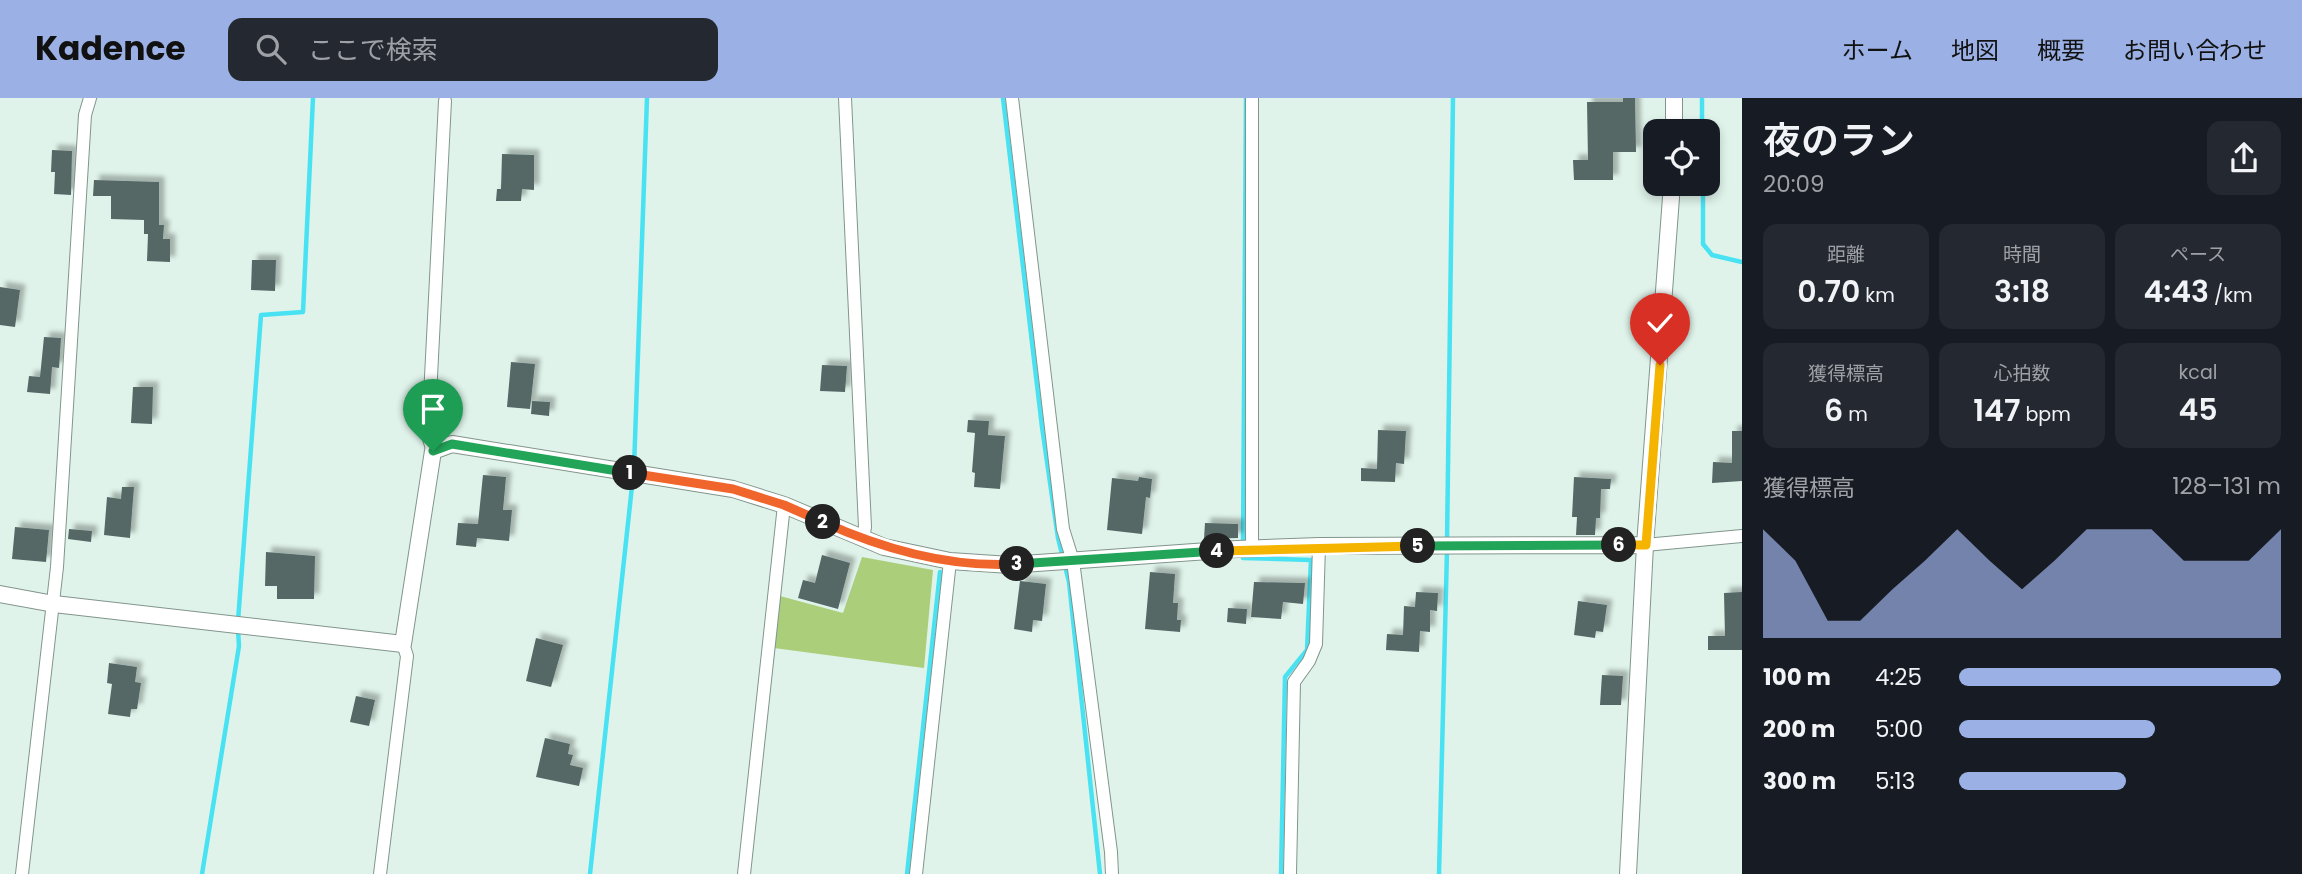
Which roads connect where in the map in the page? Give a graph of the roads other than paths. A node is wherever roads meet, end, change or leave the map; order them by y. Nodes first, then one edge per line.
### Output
1 (90, 98) edge
2 (845, 98) edge
3 (1012, 98) edge
4 (1252, 98) edge
5 (1674, 98) edge
6 (445, 101) dead end
7 (1674, 119) edge
8 (1671, 196) edge
9 (433, 451) junction
10 (784, 505) junction
11 (1742, 536) edge
12 (863, 539) junction
13 (1646, 545) junction
14 (1319, 547) junction
15 (1246, 549) junction
16 (950, 561) junction
17 (1067, 562) junction
18 (0, 594) edge
19 (54, 604) junction
20 (403, 644) junction
21 (22, 874) edge
22 (380, 874) edge
23 (744, 874) edge
24 (916, 874) edge
25 (1112, 874) edge
26 (1290, 874) edge
27 (1628, 874) edge

1 - 19 street
2 - 12 street
3 - 17 street
4 - 15 street
5 - 7 street
6 - 9 street
8 - 13 street
9 - 10 street
9 - 20 street
10 - 12 street
10 - 23 street
11 - 13 street
12 - 16 street
13 - 14 street
13 - 27 street
14 - 15 street
14 - 26 street
15 - 17 street
16 - 17 street
16 - 24 street
17 - 25 street
18 - 19 street
19 - 20 street
19 - 21 street
20 - 22 street

